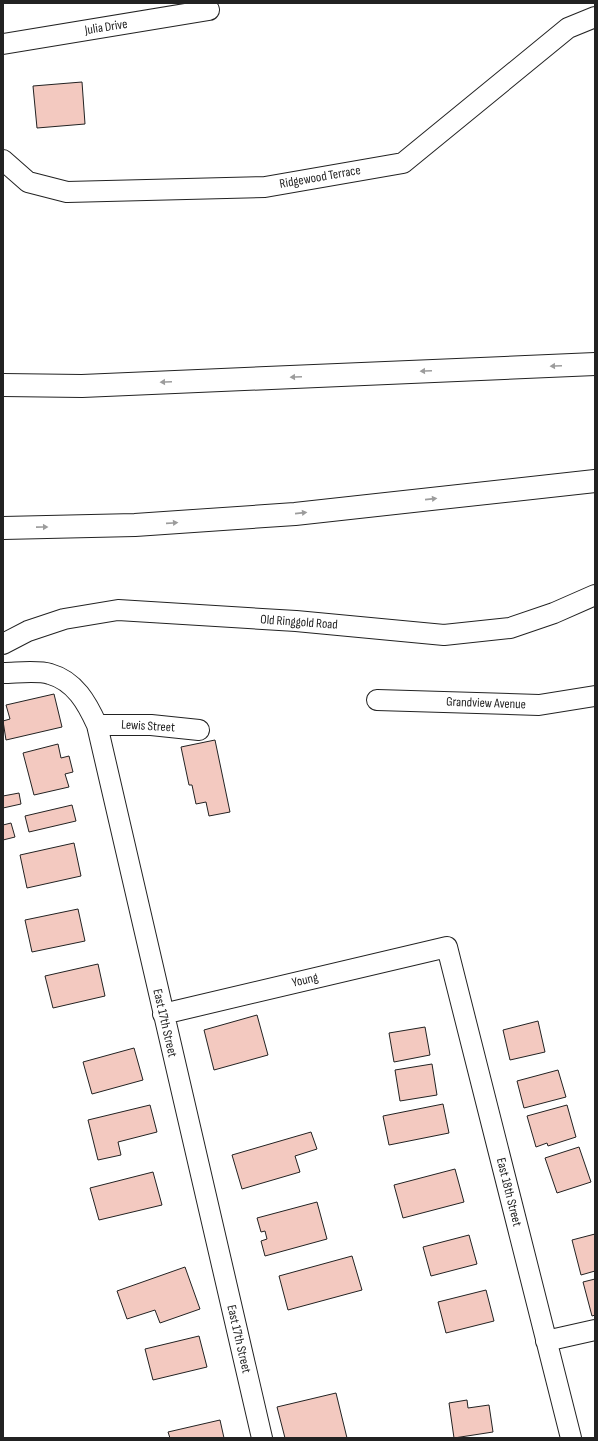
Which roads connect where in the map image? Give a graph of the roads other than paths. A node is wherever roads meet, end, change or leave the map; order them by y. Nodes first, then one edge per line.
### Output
1 (209, 10) dead end
2 (595, 17) edge
3 (3, 44) edge
4 (3, 160) edge
5 (595, 364) edge
6 (3, 385) edge
7 (595, 481) edge
8 (3, 528) edge
9 (595, 596) edge
10 (3, 644) edge
11 (3, 673) edge
12 (595, 696) edge
13 (377, 700) dead end
14 (98, 725) junction
15 (199, 730) dead end
16 (446, 947) joint
17 (163, 1014) junction
18 (595, 1330) edge
19 (546, 1341) junction
20 (262, 1438) edge
21 (571, 1438) edge

1 - 3 street, Julia Drive
2 - 4 street, Ridgewood Terrace
5 -> 6 highway
8 -> 7 highway
9 - 10 street, Old Ringgold Road
11 - 14 street, East 17th Street
12 - 13 street, Grandview Avenue
14 - 15 street, Lewis Street
14 - 17 street, East 17th Street
16 - 17 street, Young
16 - 19 street, East 18th Street
17 - 20 street, East 17th Street
18 - 19 street
19 - 21 street, East 18th Street

